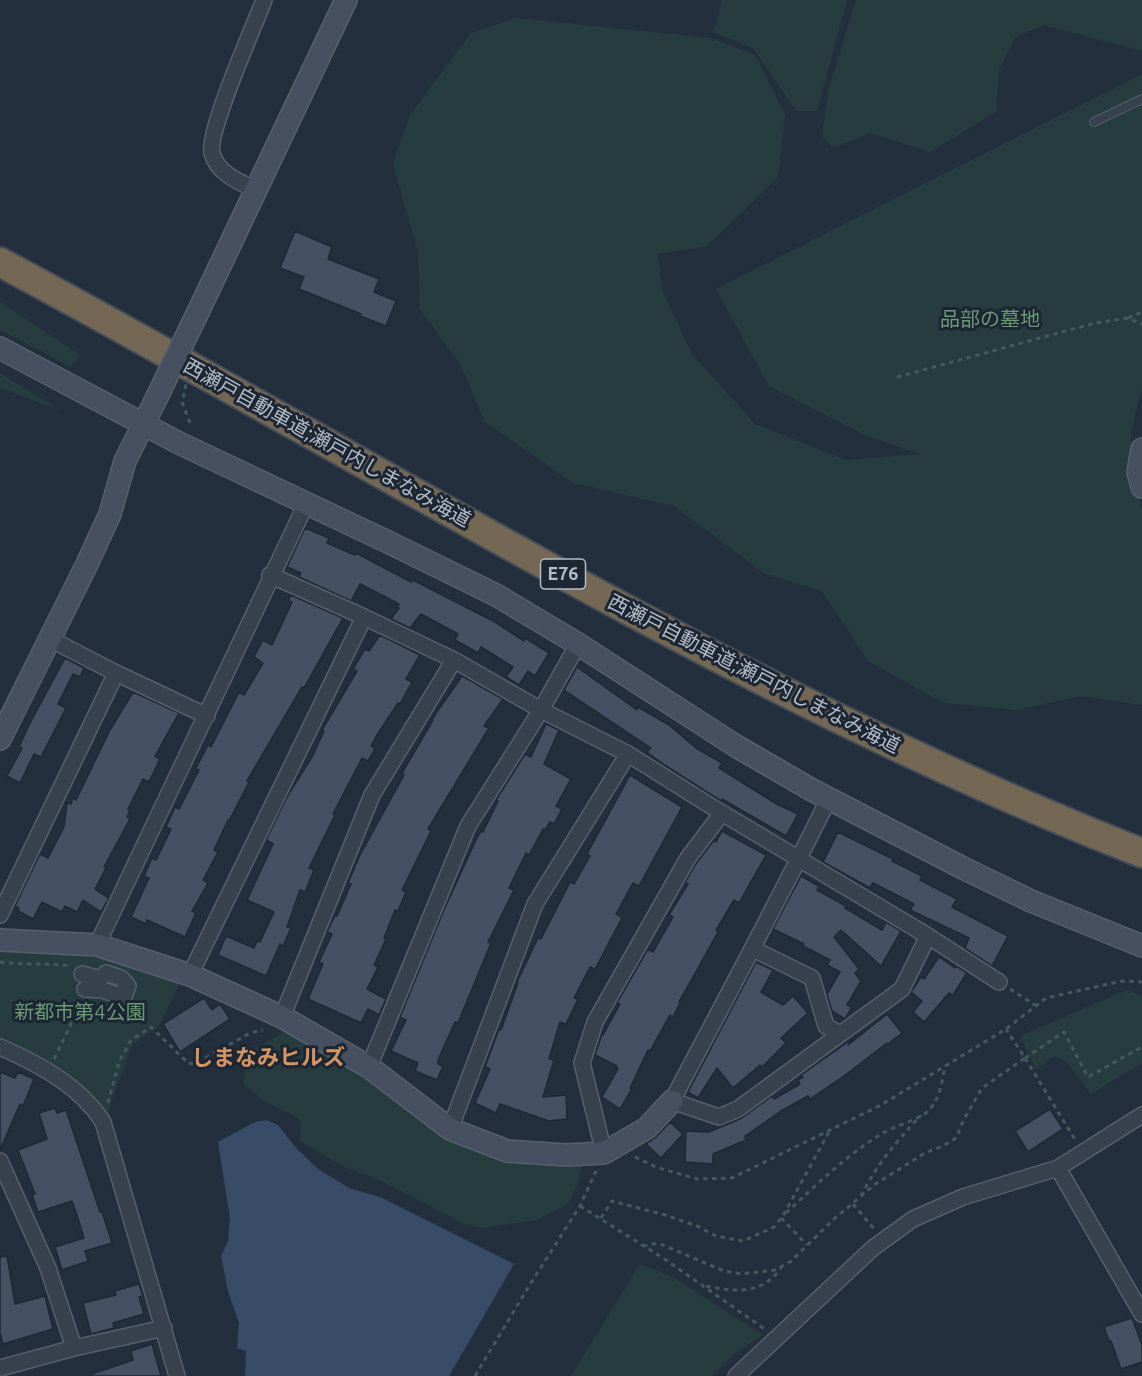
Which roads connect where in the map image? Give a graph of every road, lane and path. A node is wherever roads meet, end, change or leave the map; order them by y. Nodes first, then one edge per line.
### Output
1 (264, 0) edge
2 (346, 0) edge
3 (1142, 99) edge
4 (1094, 122) dead end
5 (256, 190) junction
6 (0, 262) edge
7 (1142, 312) edge
8 (1128, 318) junction
9 (1142, 324) edge
10 (0, 348) edge
11 (199, 357) dead end
12 (897, 377) dead end
13 (190, 423) dead end
14 (143, 425) junction
15 (1142, 449) edge
16 (1142, 487) edge
17 (306, 504) junction
18 (270, 575) junction
19 (364, 617) junction
20 (50, 639) junction
21 (578, 644) junction
22 (454, 660) junction
23 (116, 673) junction
24 (541, 710) junction
25 (207, 716) junction
26 (0, 740) edge
27 (628, 754) junction
28 (830, 798) junction
29 (722, 813) junction
30 (1142, 853) edge
31 (800, 859) junction
32 (0, 915) edge
33 (928, 936) junction
34 (0, 940) edge
35 (97, 945) junction
36 (1142, 946) edge
37 (753, 949) junction
38 (0, 962) edge
39 (190, 975) junction
40 (999, 982) joint
41 (1142, 982) edge
42 (1036, 1005) junction
43 (282, 1017) junction
44 (1006, 1029) junction
45 (840, 1034) junction
46 (0, 1047) edge
47 (1142, 1047) edge
48 (1024, 1058) junction
49 (945, 1066) junction
50 (369, 1067) junction
51 (48, 1071) junction
52 (672, 1101) junction
53 (922, 1114) junction
54 (1142, 1114) edge
55 (103, 1122) junction
56 (450, 1129) junction
57 (830, 1130) junction
58 (609, 1150) junction
59 (1083, 1152) junction
60 (0, 1161) edge
61 (1058, 1168) junction
62 (860, 1198) junction
63 (853, 1204) junction
64 (580, 1206) junction
65 (600, 1218) junction
66 (781, 1218) junction
67 (883, 1241) junction
68 (807, 1245) junction
69 (644, 1246) junction
70 (782, 1266) junction
71 (703, 1286) junction
72 (1142, 1314) edge
73 (164, 1328) junction
74 (777, 1337) junction
75 (74, 1348) junction
76 (0, 1368) edge
77 (177, 1376) edge
78 (475, 1376) edge
79 (736, 1376) edge

1 - 5 street
2 - 5 street
3 - 4 lane
5 - 14 street, bridge
6 - 30 highway, 西瀬戸自動車道;瀬戸内しまなみ海道 / E76
7 - 8 path
8 - 9 path
8 - 12 path
10 - 14 street
11 - 13 path, bridge
14 - 17 street
14 - 20 street
15 - 16 street
17 - 18 street
17 - 21 street
18 - 19 street
18 - 25 street
19 - 22 street
19 - 39 street
20 - 23 street
20 - 26 street
21 - 24 street
21 - 28 street
22 - 24 street
22 - 43 street
23 - 25 street
23 - 32 street
24 - 27 street
24 - 50 street
25 - 35 street
27 - 29 street
27 - 56 street
28 - 31 street
28 - 36 street
29 - 31 street
29 - 58 street
31 - 33 street
31 - 37 street
33 - 40 street
33 - 45 street
34 - 35 street
35 - 39 street
37 - 45 street
37 - 52 street
38 - 51 path
39 - 43 street
40 - 42 path
41 - 42 path
42 - 44 path
43 - 50 street
43 - 55 path
44 - 48 path
44 - 49 path
45 - 52 street
46 - 51 street
47 - 48 path
48 - 59 path
48 - 62 path
49 - 53 path
49 - 57 path
50 - 56 street
51 - 55 street
52 - 58 street
53 - 62 path
53 - 66 path
54 - 59 street
55 - 73 street
56 - 58 street
57 - 58 path
57 - 66 path
58 - 64 path
59 - 61 street
60 - 75 street
61 - 67 street
61 - 72 street
62 - 63 path
63 - 67 path
63 - 68 path
64 - 65 path
64 - 78 path
65 - 66 path
65 - 69 path
66 - 68 path
67 - 74 street
68 - 70 path
69 - 70 path
69 - 71 path
70 - 71 path
71 - 74 path
73 - 75 street
73 - 77 street
74 - 79 street
75 - 76 street

